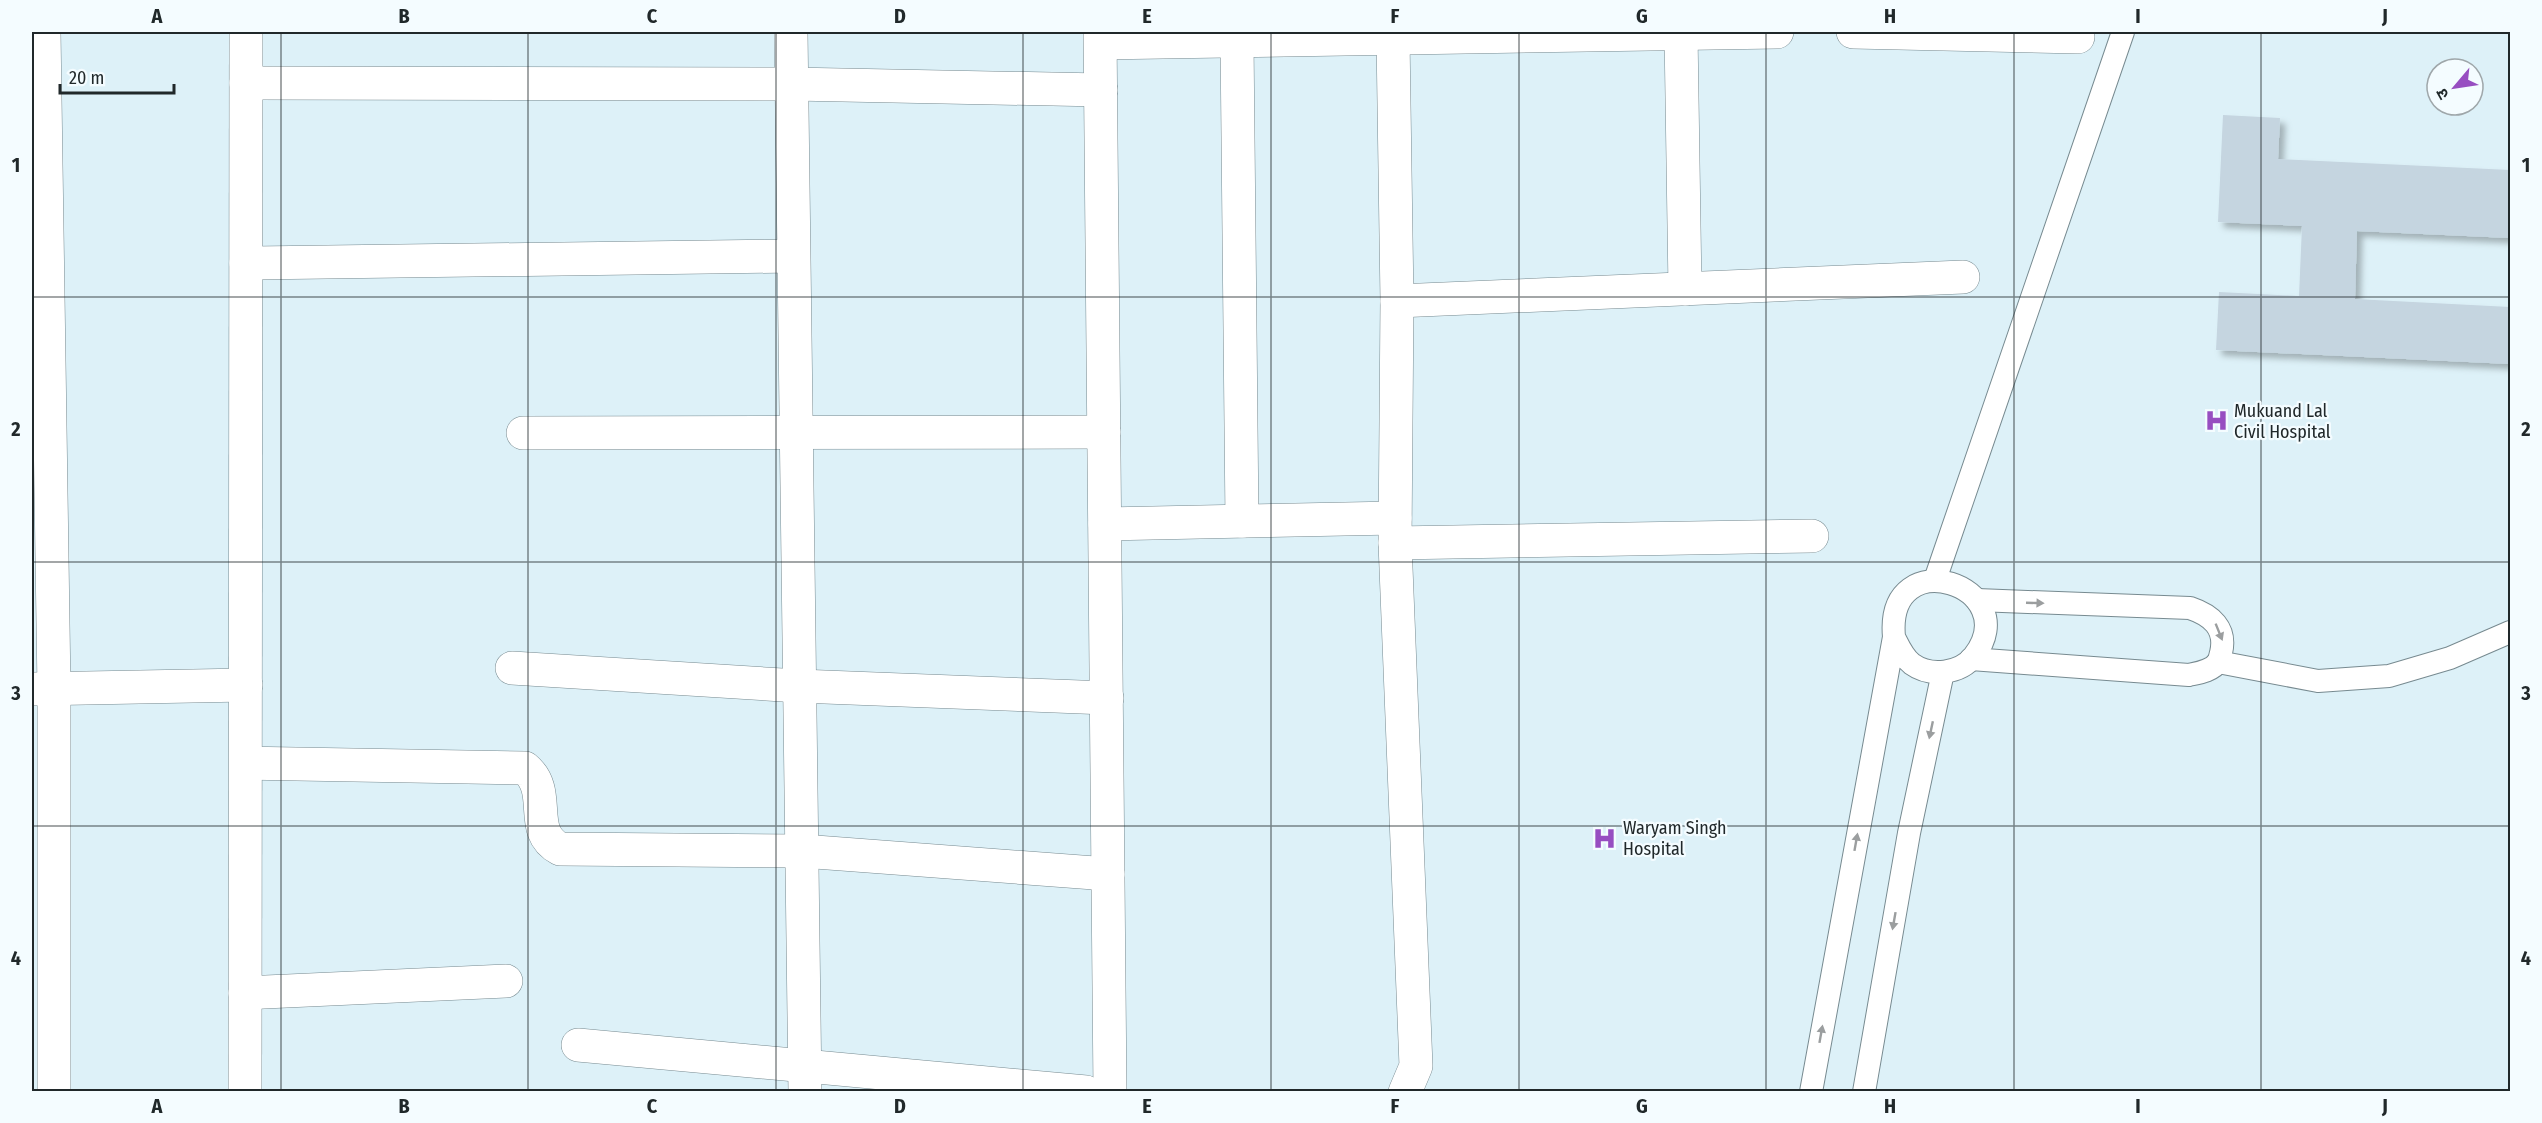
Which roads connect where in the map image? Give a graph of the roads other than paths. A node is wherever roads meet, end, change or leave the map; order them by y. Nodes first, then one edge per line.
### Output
1 (44, 32) edge
2 (246, 32) edge
3 (791, 32) edge
4 (1777, 32) edge
5 (1853, 32) edge
6 (2122, 32) edge
7 (1681, 33) junction
8 (1479, 34) edge
9 (1101, 37) edge
10 (1393, 38) junction
11 (2078, 38) dead end
12 (1237, 40) junction
13 (246, 83) junction
14 (792, 84) junction
15 (1101, 90) junction
16 (793, 256) junction
17 (246, 263) junction
18 (1963, 277) dead end
19 (1685, 289) junction
20 (1397, 300) junction
21 (795, 432) junction
22 (1104, 432) junction
23 (523, 434) dead end
24 (1242, 521) junction
25 (1105, 524) junction
26 (1395, 531) junction
27 (1812, 536) dead end
28 (1935, 580) junction
29 (1977, 600) junction
30 (2511, 632) edge
31 (1894, 637) junction
32 (1971, 659) junction
33 (2218, 662) junction
34 (512, 668) dead end
35 (1942, 672) junction
36 (246, 684) junction
37 (799, 686) junction
38 (43, 689) edge
39 (1107, 698) junction
40 (246, 763) junction
41 (802, 851) junction
42 (1108, 874) junction
43 (506, 981) dead end
44 (245, 993) junction
45 (578, 1045) dead end
46 (805, 1079) edge
47 (54, 1092) edge
48 (245, 1092) edge
49 (1086, 1092) edge
50 (1110, 1092) edge
51 (1405, 1092) edge
52 (1811, 1092) edge
53 (1864, 1092) edge

1 - 38 street
2 - 13 street
3 - 14 street
4 - 7 street
5 - 11 street
6 - 28 lane
7 - 8 street
7 - 19 street
8 - 10 street
9 - 12 street
9 - 15 street
10 - 12 street
10 - 20 street
12 - 24 street
13 - 14 street
13 - 17 street
14 - 15 street
14 - 16 street
15 - 22 street
16 - 17 street
16 - 21 street
17 - 36 street
18 - 19 street
19 - 20 street
20 - 26 street
21 - 22 street
21 - 23 street
21 - 37 street
22 - 25 street
24 - 25 street
24 - 26 street
25 - 39 street
26 - 27 street
26 - 51 street
28 - 29 lane
28 - 31 lane
29 - 32 lane
29 -> 33 lane
30 - 33 lane
31 - 35 lane
52 -> 31 lane
32 - 33 lane
32 - 35 lane
34 - 37 street
35 -> 53 lane
36 - 38 street
36 - 40 street
37 - 39 street
37 - 41 street
38 - 47 street
39 - 42 street
40 - 41 street
40 - 44 street
41 - 42 street
41 - 46 street
42 - 50 street
43 - 44 street
44 - 48 street
45 - 46 street
46 - 49 street

